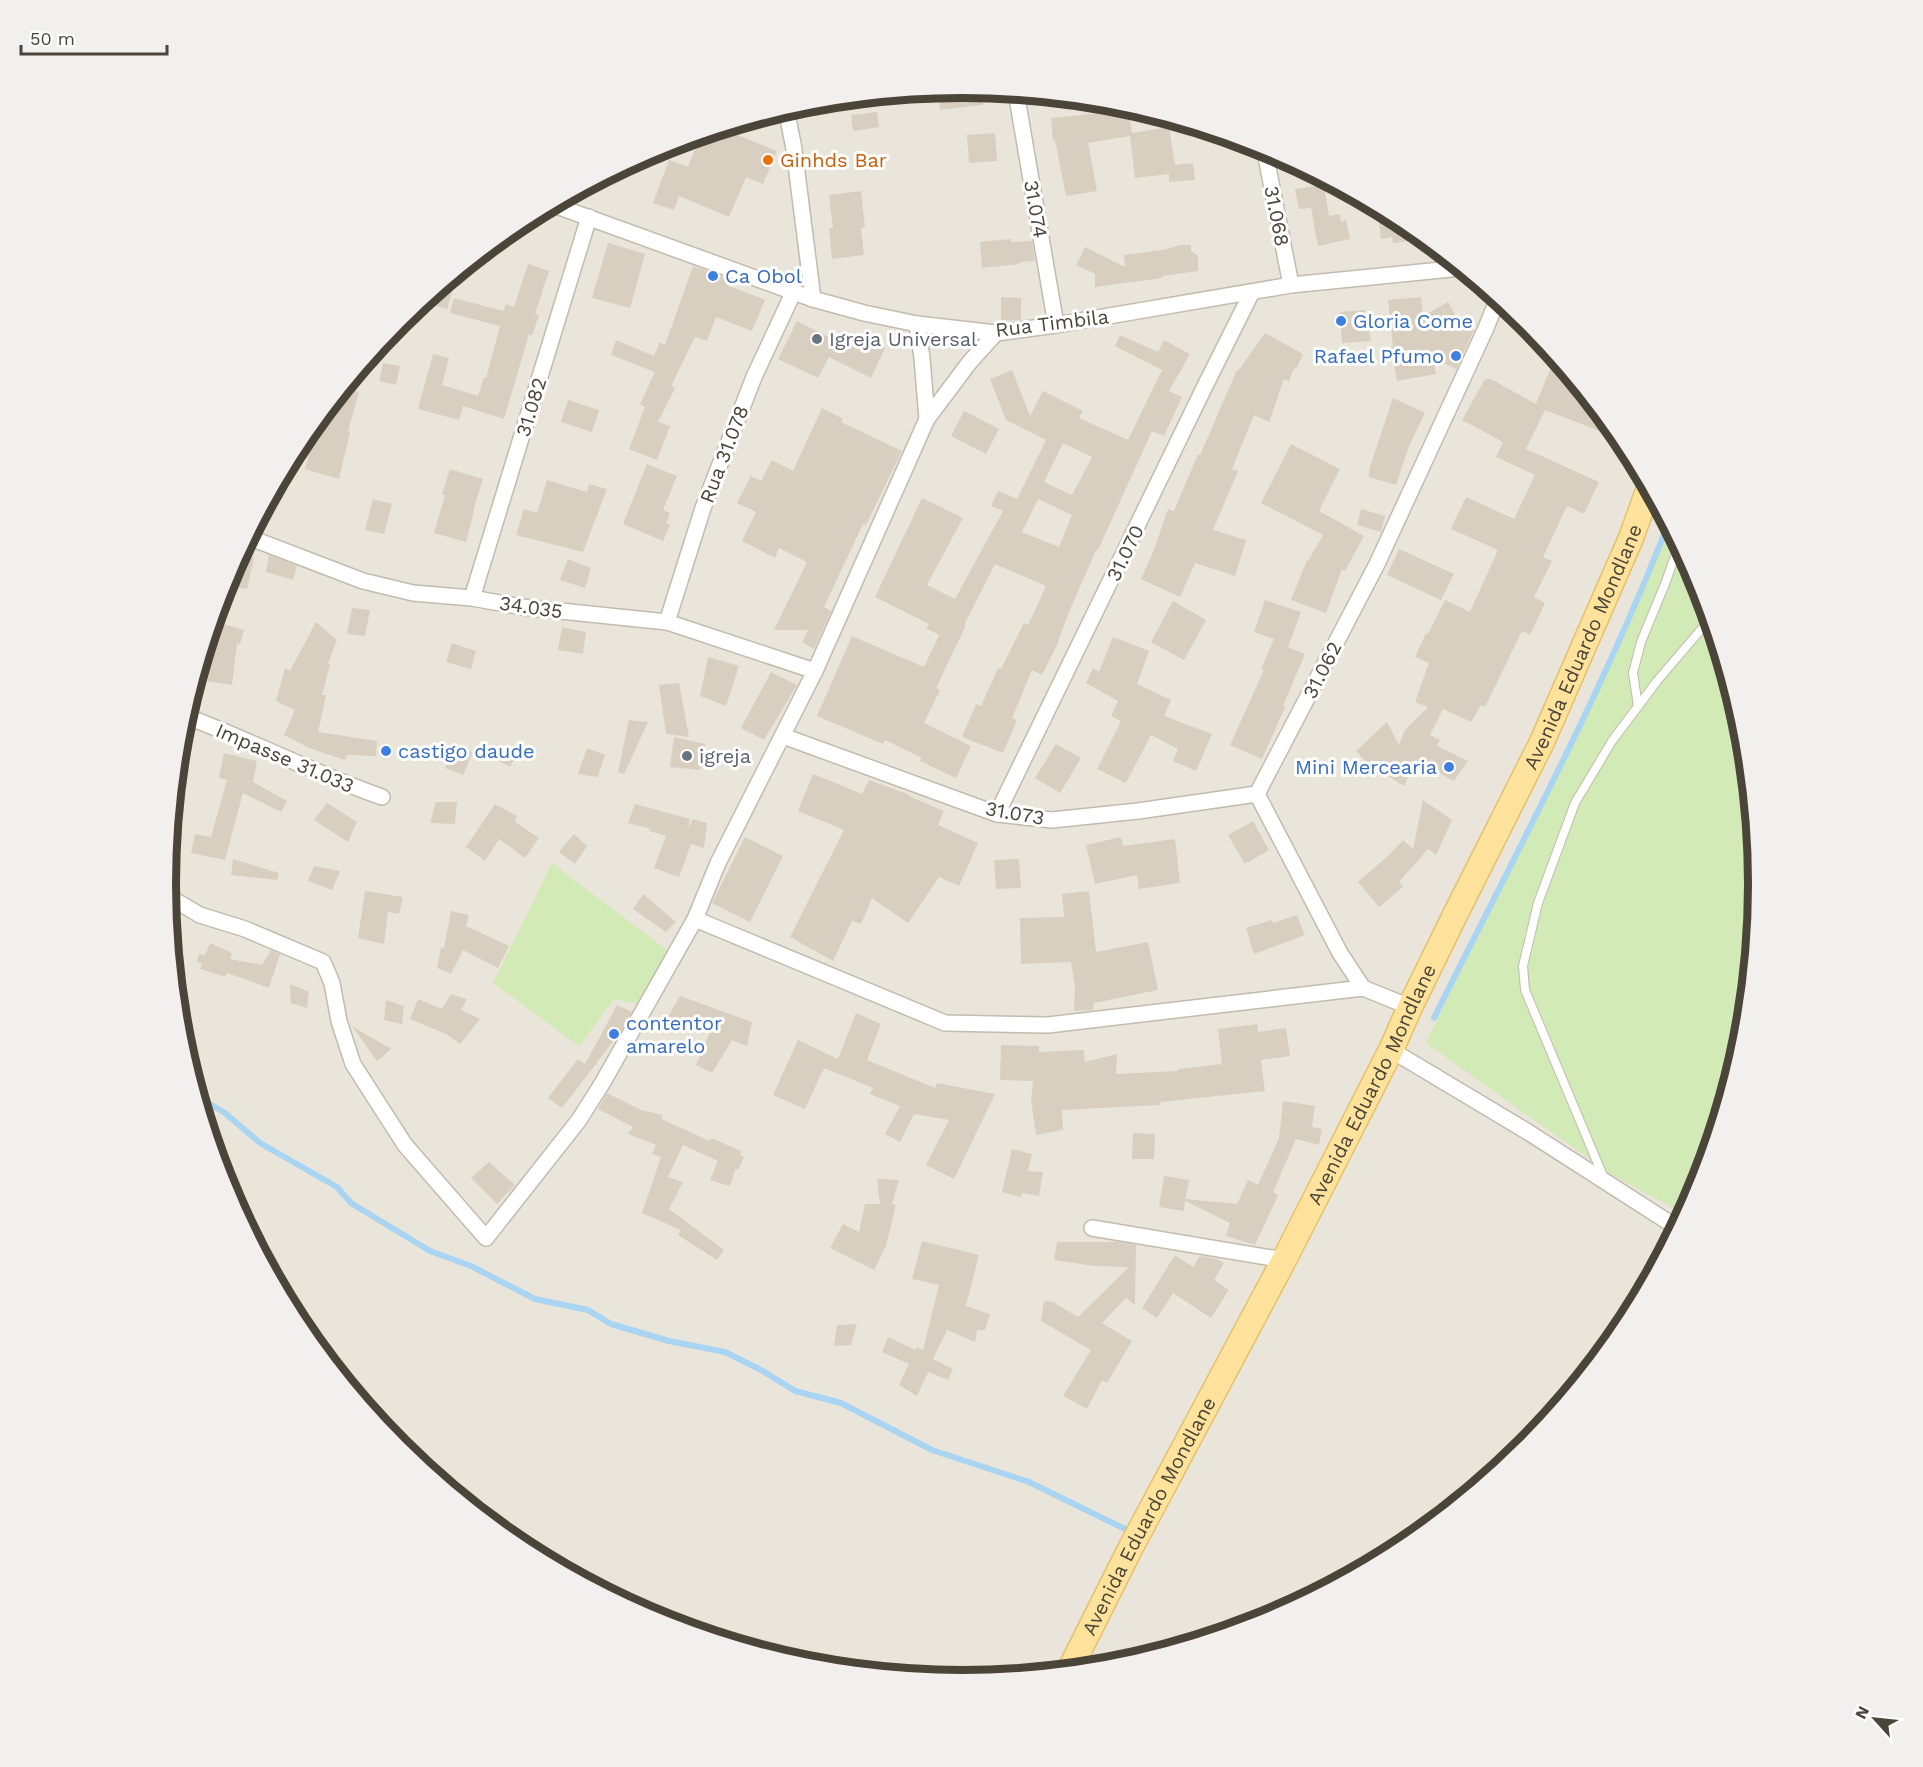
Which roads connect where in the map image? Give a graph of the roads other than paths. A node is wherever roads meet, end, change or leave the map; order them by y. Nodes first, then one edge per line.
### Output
1 (1017, 99) edge
2 (788, 117) edge
3 (1266, 159) edge
4 (562, 208) edge
5 (589, 217) junction
6 (1451, 269) edge
7 (1291, 285) junction
8 (794, 291) junction
9 (1252, 292) junction
10 (813, 298) junction
11 (1494, 307) edge
12 (917, 324) junction
13 (1056, 325) junction
14 (996, 333) junction
15 (927, 419) junction
16 (1646, 498) edge
17 (255, 540) edge
18 (1675, 555) edge
19 (472, 598) junction
20 (667, 622) junction
21 (1704, 626) edge
22 (814, 671) junction
23 (1638, 706) junction
24 (193, 719) edge
25 (783, 736) junction
26 (1257, 794) junction
27 (382, 797) dead end
28 (997, 814) junction
29 (176, 901) edge
30 (695, 919) junction
31 (1363, 988) junction
32 (1410, 1007) junction
33 (1391, 1050) junction
34 (1604, 1180) junction
35 (1670, 1223) edge
36 (1092, 1228) dead end
37 (1284, 1260) junction
38 (1074, 1661) edge

1 - 13 street, 31.074
2 - 10 street
3 - 7 street, 31.068
4 - 5 street, Rua Timbila
5 - 8 street, Rua Timbila
5 - 19 street, 31.082
6 - 7 street, Rua Timbila
7 - 9 street, Rua Timbila
8 - 10 street, Rua Timbila
8 - 20 street, Rua 31.078
9 - 13 street, Rua Timbila
9 - 28 street, 31.070
10 - 12 street, Rua Timbila
11 - 26 street, 31.062
12 - 14 street, Rua Timbila
12 - 15 street
13 - 14 street, Rua Timbila
14 - 15 street
15 - 22 street
16 - 32 main road, Avenida Eduardo Mondlane
17 - 19 street, 34.035
18 - 23 lane
19 - 20 street, 34.035
20 - 22 street, 34.035
21 - 23 lane
22 - 25 street
23 - 34 lane
24 - 27 street, Impasse 31.033
25 - 28 street, 31.073
25 - 30 street
26 - 28 street, 31.073
26 - 31 street
29 - 30 street
30 - 31 street
31 - 32 street
32 - 33 main road, Avenida Eduardo Mondlane
33 - 34 street
33 - 37 main road, Avenida Eduardo Mondlane
34 - 35 street
36 - 37 street
37 - 38 main road, Avenida Eduardo Mondlane

